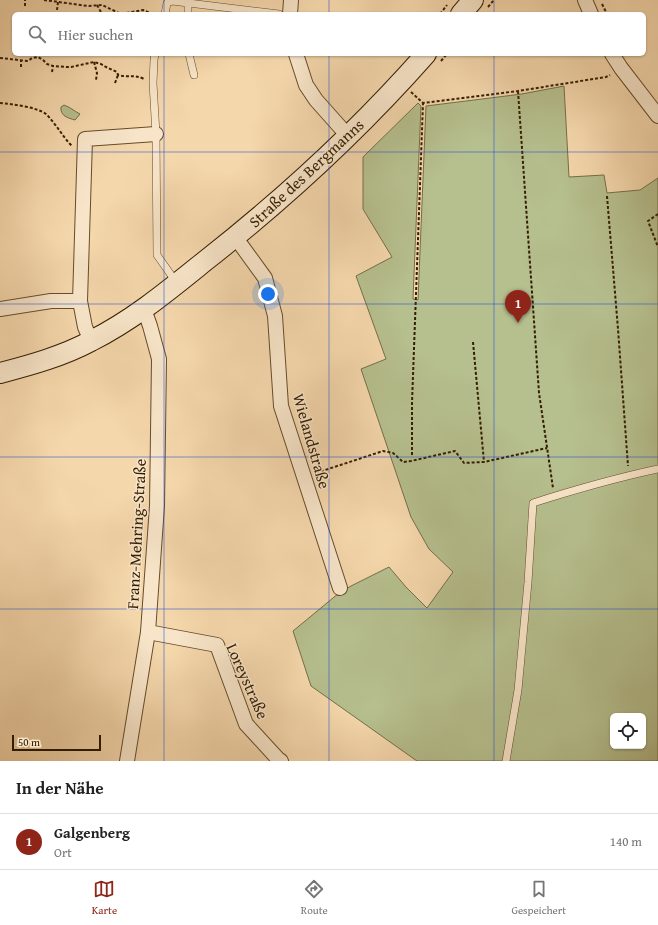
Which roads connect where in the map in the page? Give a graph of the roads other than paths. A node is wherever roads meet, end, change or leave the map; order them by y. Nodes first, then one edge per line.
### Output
1 (291, 0) edge
2 (473, 0) edge
3 (585, 0) edge
4 (192, 2) edge
5 (165, 12) edge
6 (189, 12) edge
7 (264, 12) edge
8 (290, 12) edge
9 (463, 12) edge
10 (590, 12) edge
11 (155, 56) edge
12 (189, 56) edge
13 (297, 56) edge
14 (424, 56) edge
15 (613, 56) edge
16 (194, 75) dead end
17 (658, 116) edge
18 (156, 134) junction
19 (348, 136) junction
20 (236, 238) junction
21 (177, 284) junction
22 (80, 301) junction
23 (0, 309) edge
24 (144, 309) junction
25 (91, 342) junction
26 (0, 373) edge
27 (658, 469) edge
28 (340, 588) dead end
29 (148, 632) junction
30 (127, 761) edge
31 (281, 761) edge
32 (506, 761) edge

1 - 8 street
2 - 9 main road
3 - 10 street
4 - 5 lane
4 - 6 lane
4 - 7 lane
11 - 18 lane
12 - 16 lane
13 - 19 street
14 - 19 main road, Straße des Bergmanns
15 - 17 street
18 - 21 lane
18 - 22 street
19 - 20 main road, Straße des Bergmanns
20 - 21 main road, Straße des Bergmanns
20 - 28 street, Wielandstraße
21 - 24 main road, Straße des Bergmanns
22 - 23 street
22 - 25 street
24 - 25 main road, Straße des Bergmanns
24 - 29 street, Franz-Mehring-Straße
25 - 26 main road, Straße des Bergmanns
27 - 32 lane
29 - 30 street, Franz-Mehring-Straße
29 - 31 street, Loreystraße

